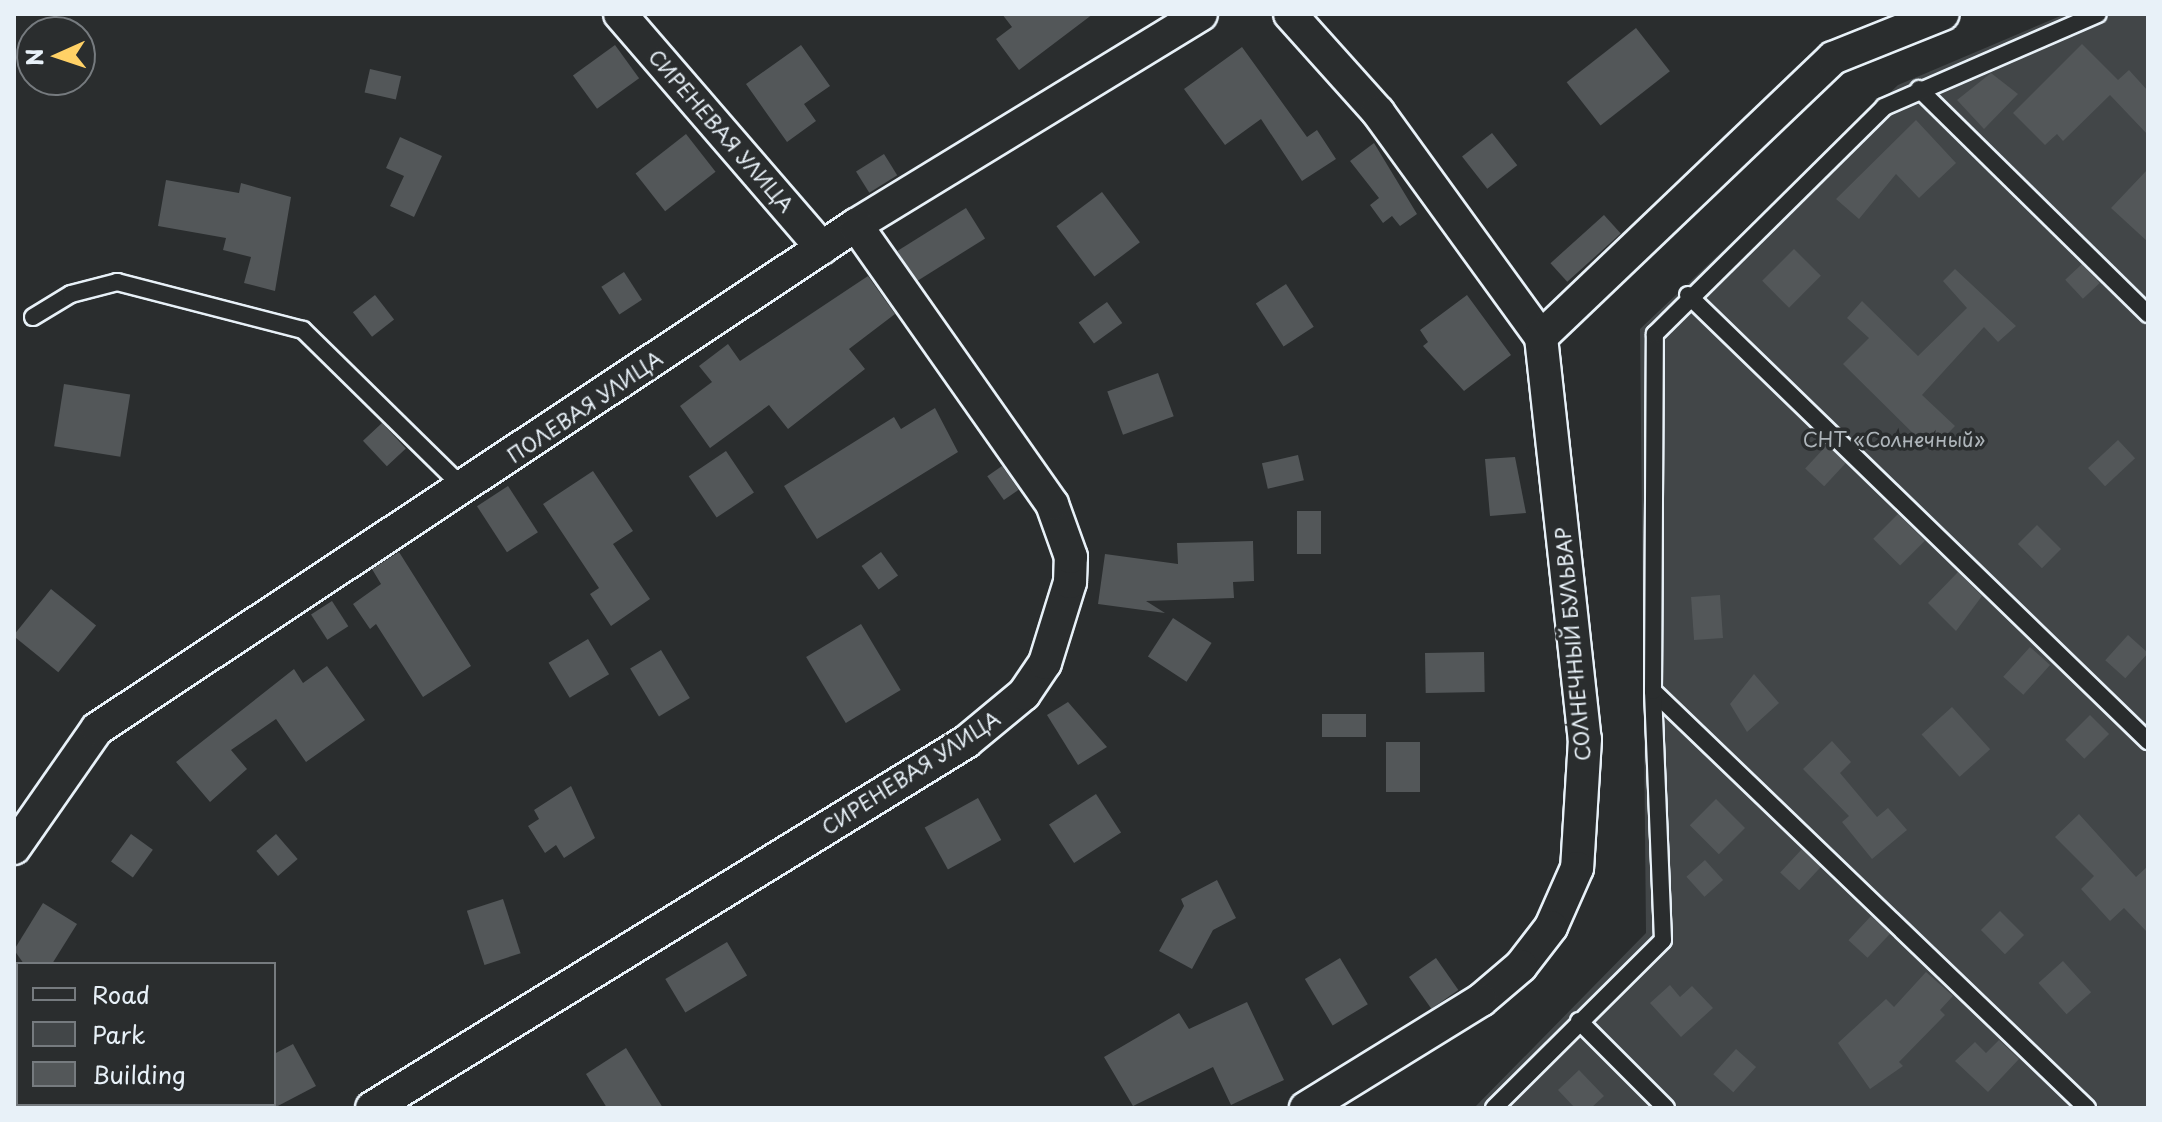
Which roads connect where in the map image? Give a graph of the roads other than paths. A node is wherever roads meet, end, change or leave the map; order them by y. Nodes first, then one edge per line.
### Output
1 (620, 14) edge
2 (1201, 14) edge
3 (1290, 14) edge
4 (1943, 14) edge
5 (2098, 14) edge
6 (1919, 89) junction
7 (856, 225) junction
8 (822, 248) junction
9 (1688, 295) junction
10 (2148, 314) edge
11 (33, 317) dead end
12 (1541, 337) junction
13 (464, 488) junction
14 (1653, 691) junction
15 (2148, 741) edge
16 (14, 848) edge
17 (1579, 1021) junction
18 (372, 1108) edge
19 (1306, 1108) edge
20 (1494, 1108) edge
21 (1666, 1108) edge
22 (2087, 1108) edge

1 - 8 street, СИРЕНЕВАЯ УЛИЦА
2 - 7 street, ПОЛЕВАЯ УЛИЦА
3 - 12 street, СОЛНЕЧНЫЙ БУЛЬВАР
4 - 12 street
5 - 6 lane
6 - 9 lane
6 - 10 lane
7 - 8 street, ПОЛЕВАЯ УЛИЦА
7 - 18 street, СИРЕНЕВАЯ УЛИЦА
8 - 13 street, ПОЛЕВАЯ УЛИЦА
9 - 14 lane
9 - 15 lane
11 - 13 lane
12 - 19 street, СОЛНЕЧНЫЙ БУЛЬВАР
13 - 16 street, ПОЛЕВАЯ УЛИЦА
14 - 17 lane
14 - 22 lane
17 - 20 lane
17 - 21 lane

